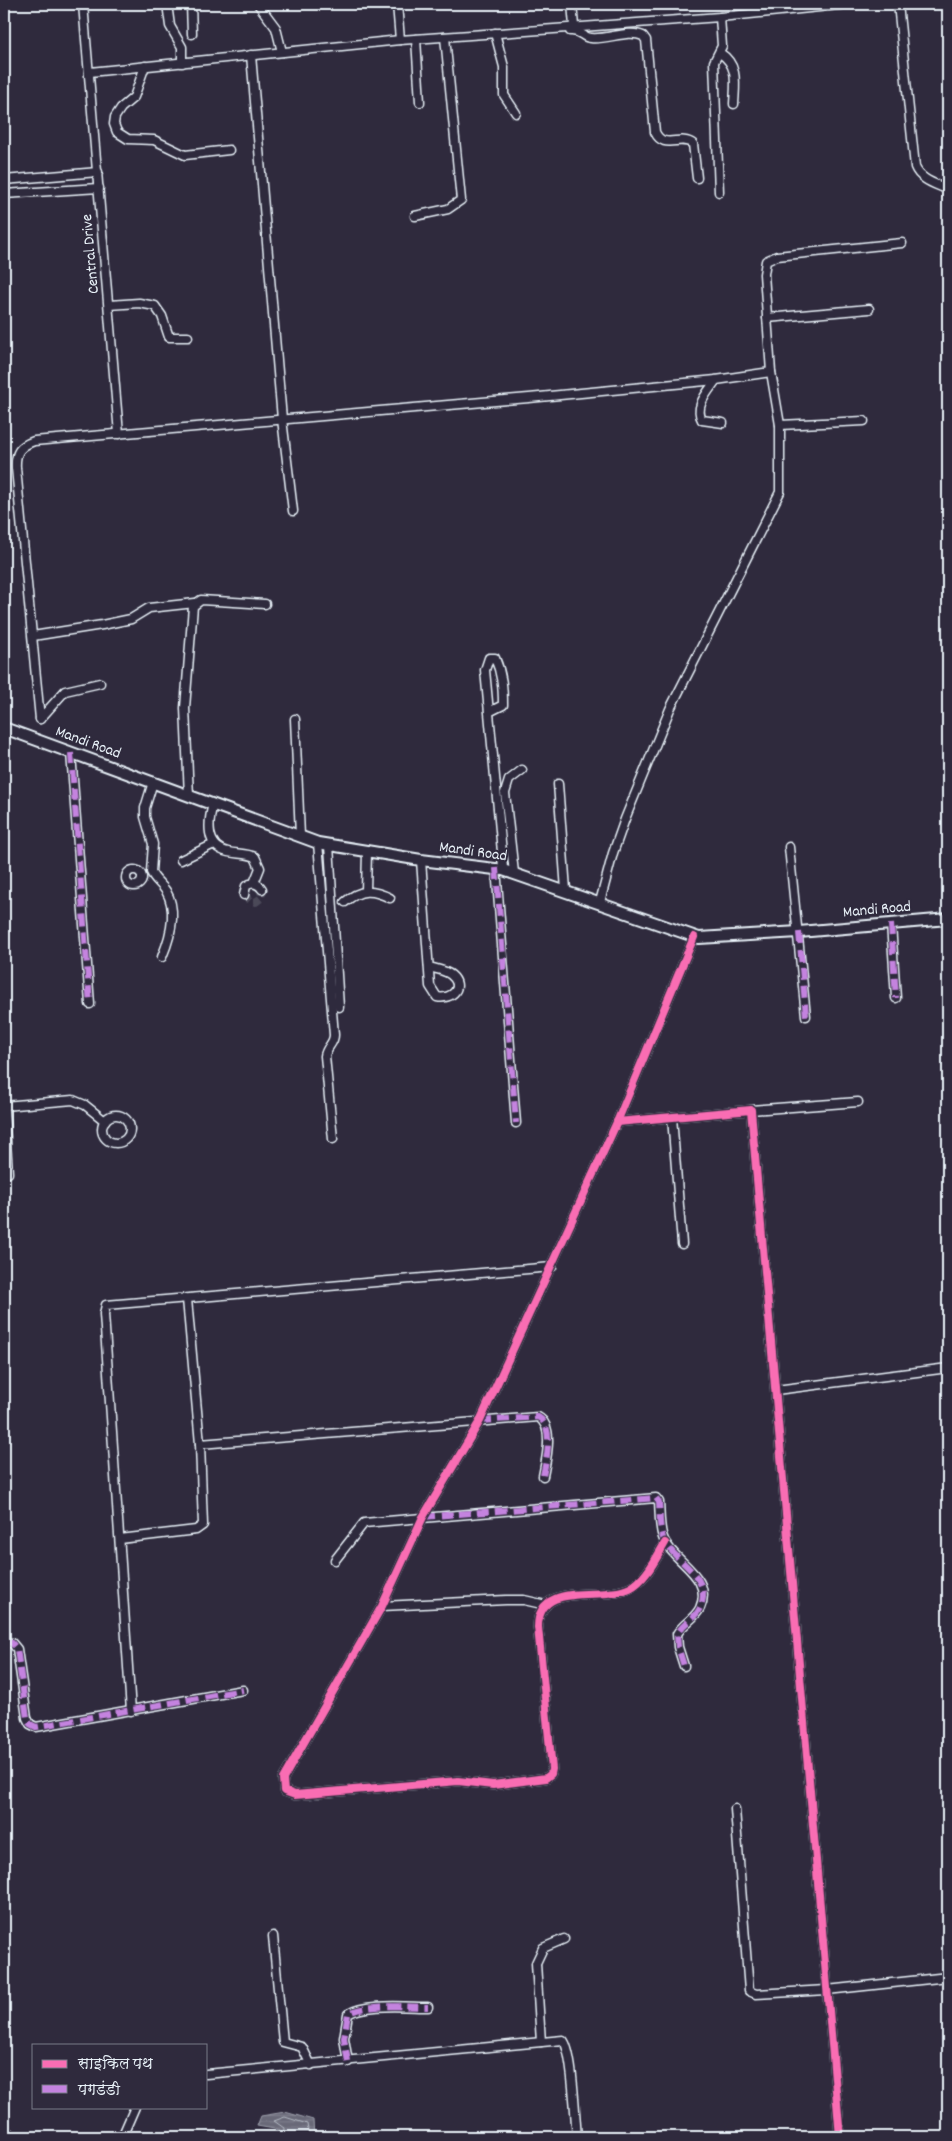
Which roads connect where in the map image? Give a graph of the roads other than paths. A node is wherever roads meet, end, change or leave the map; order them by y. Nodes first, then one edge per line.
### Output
1 (83, 4) edge
2 (167, 4) edge
3 (191, 4) edge
4 (258, 4) edge
5 (397, 4) edge
6 (572, 4) edge
7 (760, 4) edge
8 (849, 4) edge
9 (898, 4) edge
10 (759, 13) junction
11 (720, 17) junction
12 (574, 26) junction
13 (553, 28) junction
14 (495, 33) junction
15 (192, 34) dead end
16 (445, 37) junction
17 (416, 39) junction
18 (400, 40) junction
19 (282, 52) junction
20 (720, 53) junction
21 (251, 56) junction
22 (182, 63) junction
23 (145, 66) junction
24 (90, 72) junction
25 (420, 102) dead end
26 (734, 104) dead end
27 (516, 113) dead end
28 (229, 150) dead end
29 (98, 172) junction
30 (697, 178) dead end
31 (4, 180) edge
32 (99, 188) junction
33 (948, 190) edge
34 (719, 192) dead end
35 (4, 194) edge
36 (415, 216) dead end
37 (902, 243) dead end
38 (109, 305) junction
39 (868, 309) dead end
40 (767, 318) junction
41 (188, 337) dead end
42 (771, 372) junction
43 (716, 380) junction
44 (282, 419) junction
45 (864, 420) dead end
46 (723, 423) dead end
47 (780, 424) junction
48 (119, 434) junction
49 (293, 512) dead end
50 (195, 603) junction
51 (266, 604) dead end
52 (33, 636) junction
53 (100, 683) dead end
54 (489, 712) junction
55 (295, 719) dead end
56 (4, 728) edge
57 (71, 753) junction
58 (522, 770) dead end
59 (153, 782) junction
60 (558, 784) dead end
61 (189, 796) junction
62 (213, 804) junction
63 (300, 836) junction
64 (214, 844) junction
65 (324, 844) junction
66 (790, 847) dead end
67 (367, 852) junction
68 (181, 860) dead end
69 (420, 860) junction
70 (500, 869) junction
71 (151, 872) junction
72 (514, 873) junction
73 (141, 874) dead end
74 (254, 883) junction
75 (262, 889) dead end
76 (566, 890) junction
77 (366, 891) junction
78 (244, 895) dead end
79 (390, 898) dead end
80 (345, 902) dead end
81 (600, 902) junction
82 (948, 919) edge
83 (890, 924) junction
84 (799, 932) junction
85 (694, 937) junction
86 (162, 958) dead end
87 (429, 967) junction
88 (896, 998) dead end
89 (90, 1004) dead end
90 (339, 1007) dead end
91 (806, 1016) dead end
92 (858, 1102) dead end
93 (4, 1108) edge
94 (751, 1110) junction
95 (672, 1117) junction
96 (105, 1121) dead end
97 (617, 1122) junction
98 (516, 1123) dead end
99 (4, 1126) edge
100 (333, 1139) dead end
101 (8, 1174) dead end
102 (682, 1244) dead end
103 (552, 1267) junction
104 (187, 1299) junction
105 (948, 1368) edge
106 (776, 1390) junction
107 (480, 1421) junction
108 (200, 1444) junction
109 (543, 1476) dead end
110 (423, 1517) junction
111 (120, 1539) junction
112 (665, 1542) junction
113 (335, 1560) dead end
114 (546, 1605) junction
115 (382, 1606) junction
116 (4, 1642) edge
117 (684, 1666) dead end
118 (243, 1690) dead end
119 (131, 1711) junction
120 (735, 1809) dead end
121 (273, 1936) dead end
122 (564, 1940) dead end
123 (948, 1977) edge
124 (827, 1990) junction
125 (428, 2007) dead end
126 (541, 2042) junction
127 (348, 2062) junction
128 (311, 2065) junction
129 (208, 2074) edge
130 (135, 2108) edge
131 (4, 2131) edge
132 (17, 2137) edge
133 (122, 2137) edge
134 (577, 2137) edge
135 (840, 2137) edge

1 - 24 street, Central Drive
2 - 22 street
3 - 15 street
4 - 19 street
5 - 18 street
6 - 12 street
7 - 10 street
8 - 10 street
9 - 33 street
10 - 11 street
11 - 12 street
11 - 20 street
12 - 13 street
13 - 14 street
13 - 30 street
14 - 16 street
14 - 27 street
16 - 17 street
16 - 36 street
17 - 18 street
17 - 25 street
18 - 19 street
19 - 21 street
20 - 26 street
20 - 34 street
21 - 22 street
21 - 44 street
22 - 23 street
23 - 24 street
23 - 28 street
24 - 29 street, Central Drive
29 - 31 street
29 - 32 street, Central Drive
32 - 35 street
32 - 38 street, Central Drive
37 - 40 street
38 - 41 street
38 - 48 street, Central Drive
39 - 40 street
40 - 42 street
42 - 43 street
42 - 47 street
43 - 44 street
43 - 46 street
44 - 48 street
44 - 49 street
45 - 47 street
47 - 81 street
48 - 52 street
50 - 51 street
50 - 52 street
50 - 61 street
52 - 53 street
54 - 54 street
54 - 70 street
55 - 63 street
56 - 57 street, Mandi Road
57 - 59 street, Mandi Road
57 - 89 street
58 - 72 street
59 - 61 street, Mandi Road
59 - 71 street
60 - 76 street
61 - 62 street, Mandi Road
62 - 63 street, Mandi Road
62 - 64 street
63 - 65 street, Mandi Road
64 - 68 street
64 - 74 street
65 - 67 street, Mandi Road
65 - 90 street
65 - 100 street
66 - 84 street
67 - 69 street, Mandi Road
67 - 77 street
69 - 70 street, Mandi Road
69 - 87 street
70 - 72 street, Mandi Road
70 - 98 street
71 - 73 street
71 - 86 street
72 - 76 street, Mandi Road
74 - 75 street
74 - 78 street
76 - 81 street, Mandi Road
77 - 79 street
77 - 80 street
81 - 85 street, Mandi Road
82 - 83 street, Mandi Road
83 - 84 street, Mandi Road
83 - 88 street
84 - 85 street, Mandi Road
84 - 91 street
85 - 97 street
87 - 87 street
92 - 94 street
93 - 96 street
93 - 99 street
94 - 95 street
94 - 106 street
95 - 97 street
95 - 102 street
97 - 103 street
99 - 101 street
103 - 104 street
103 - 107 street
104 - 108 street
104 - 111 street
105 - 106 street
106 - 124 street
107 - 108 street
107 - 109 street
107 - 110 street
108 - 111 street
110 - 112 street
110 - 113 street
110 - 115 street
111 - 119 street
112 - 114 street
112 - 117 street
114 - 115 street
114 - 115 street
116 - 119 street
118 - 119 street
120 - 124 street
121 - 128 street
122 - 126 street
123 - 124 street
124 - 135 street
125 - 127 street
126 - 127 street
126 - 134 street
127 - 128 street
128 - 129 street
130 - 133 street
131 - 132 street

